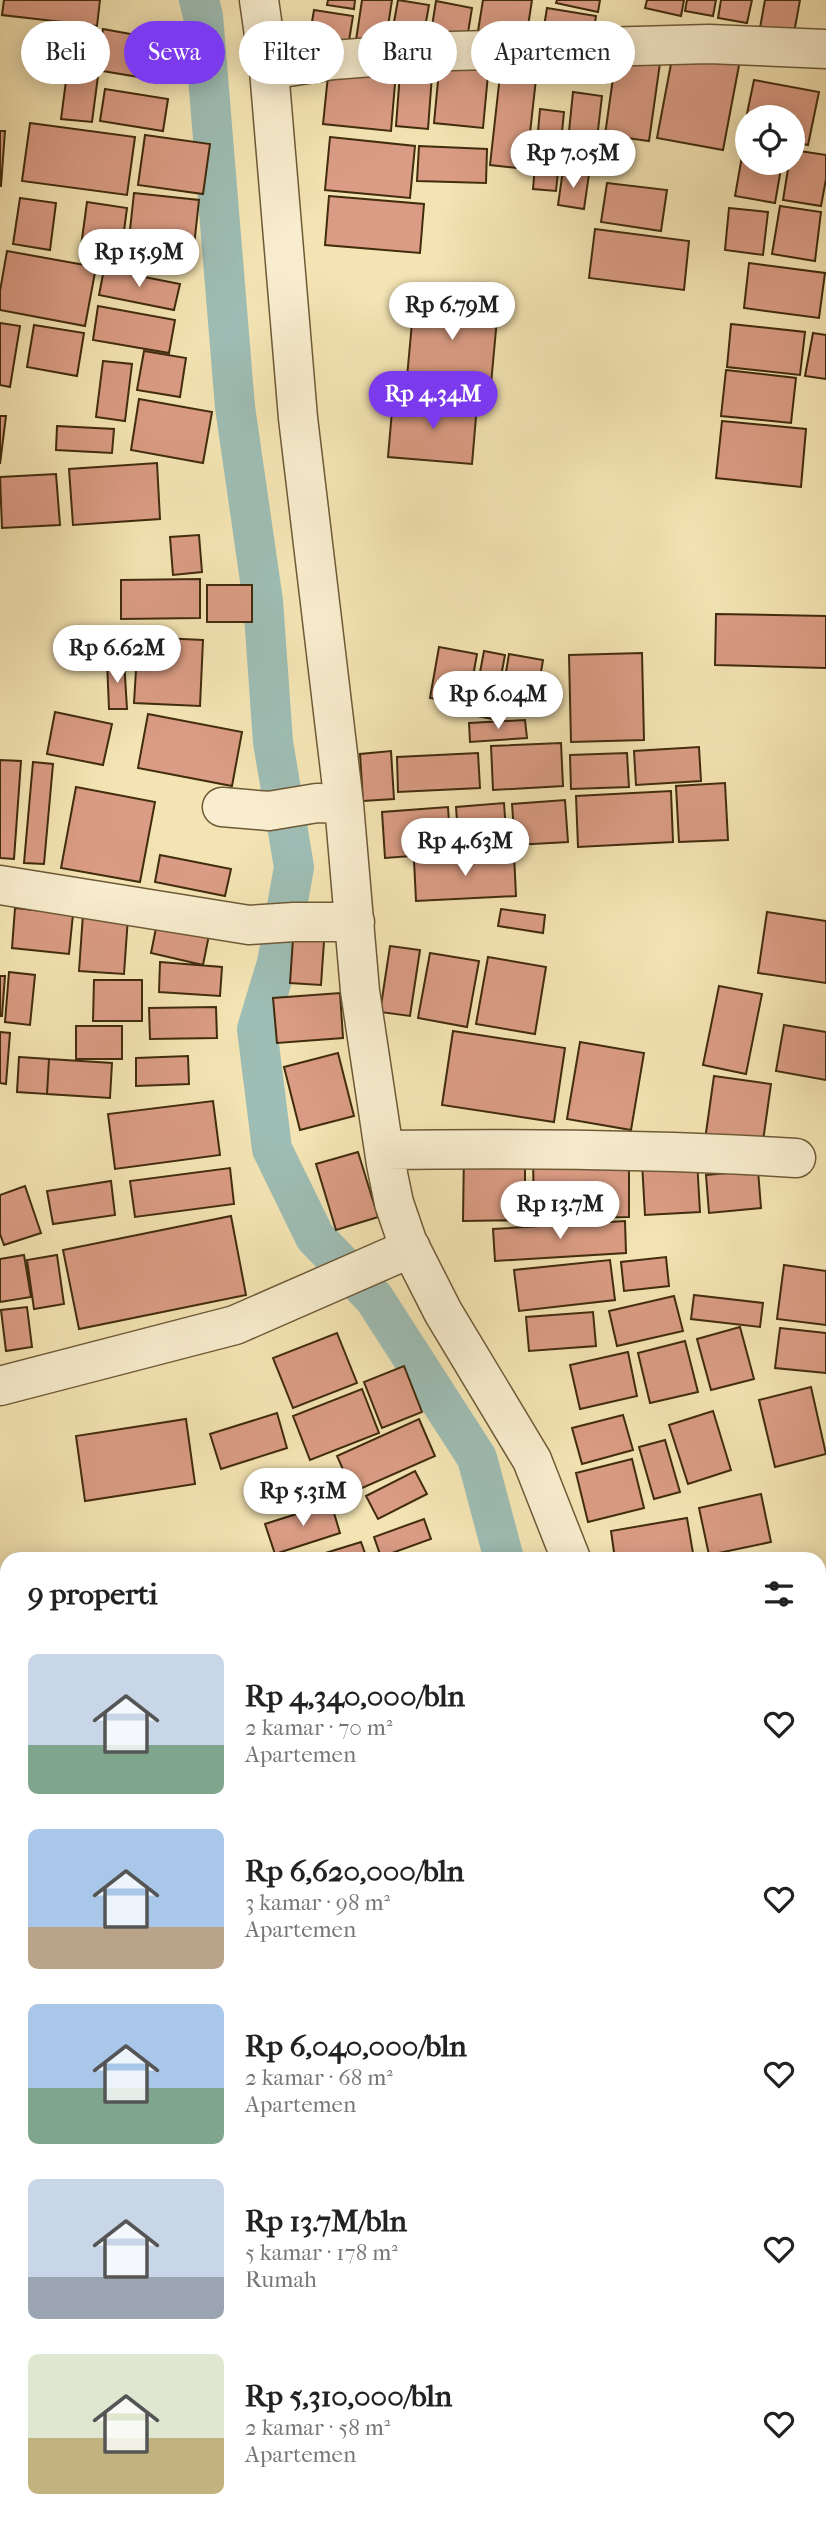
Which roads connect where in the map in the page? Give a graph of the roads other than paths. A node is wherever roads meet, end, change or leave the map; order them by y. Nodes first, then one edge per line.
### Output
1 (259, 0) edge
2 (262, 21) edge
3 (826, 49) edge
4 (344, 59) edge
5 (270, 84) edge
6 (331, 803) junction
7 (222, 807) dead end
8 (0, 886) edge
9 (355, 922) junction
10 (384, 1150) junction
11 (796, 1158) dead end
12 (394, 1255) junction
13 (0, 1386) edge
14 (568, 1552) edge

1 - 2 street
3 - 4 street
5 - 6 street
6 - 7 street
6 - 9 street
8 - 9 street
9 - 10 street
10 - 11 street
10 - 12 street
12 - 13 street
12 - 14 street

